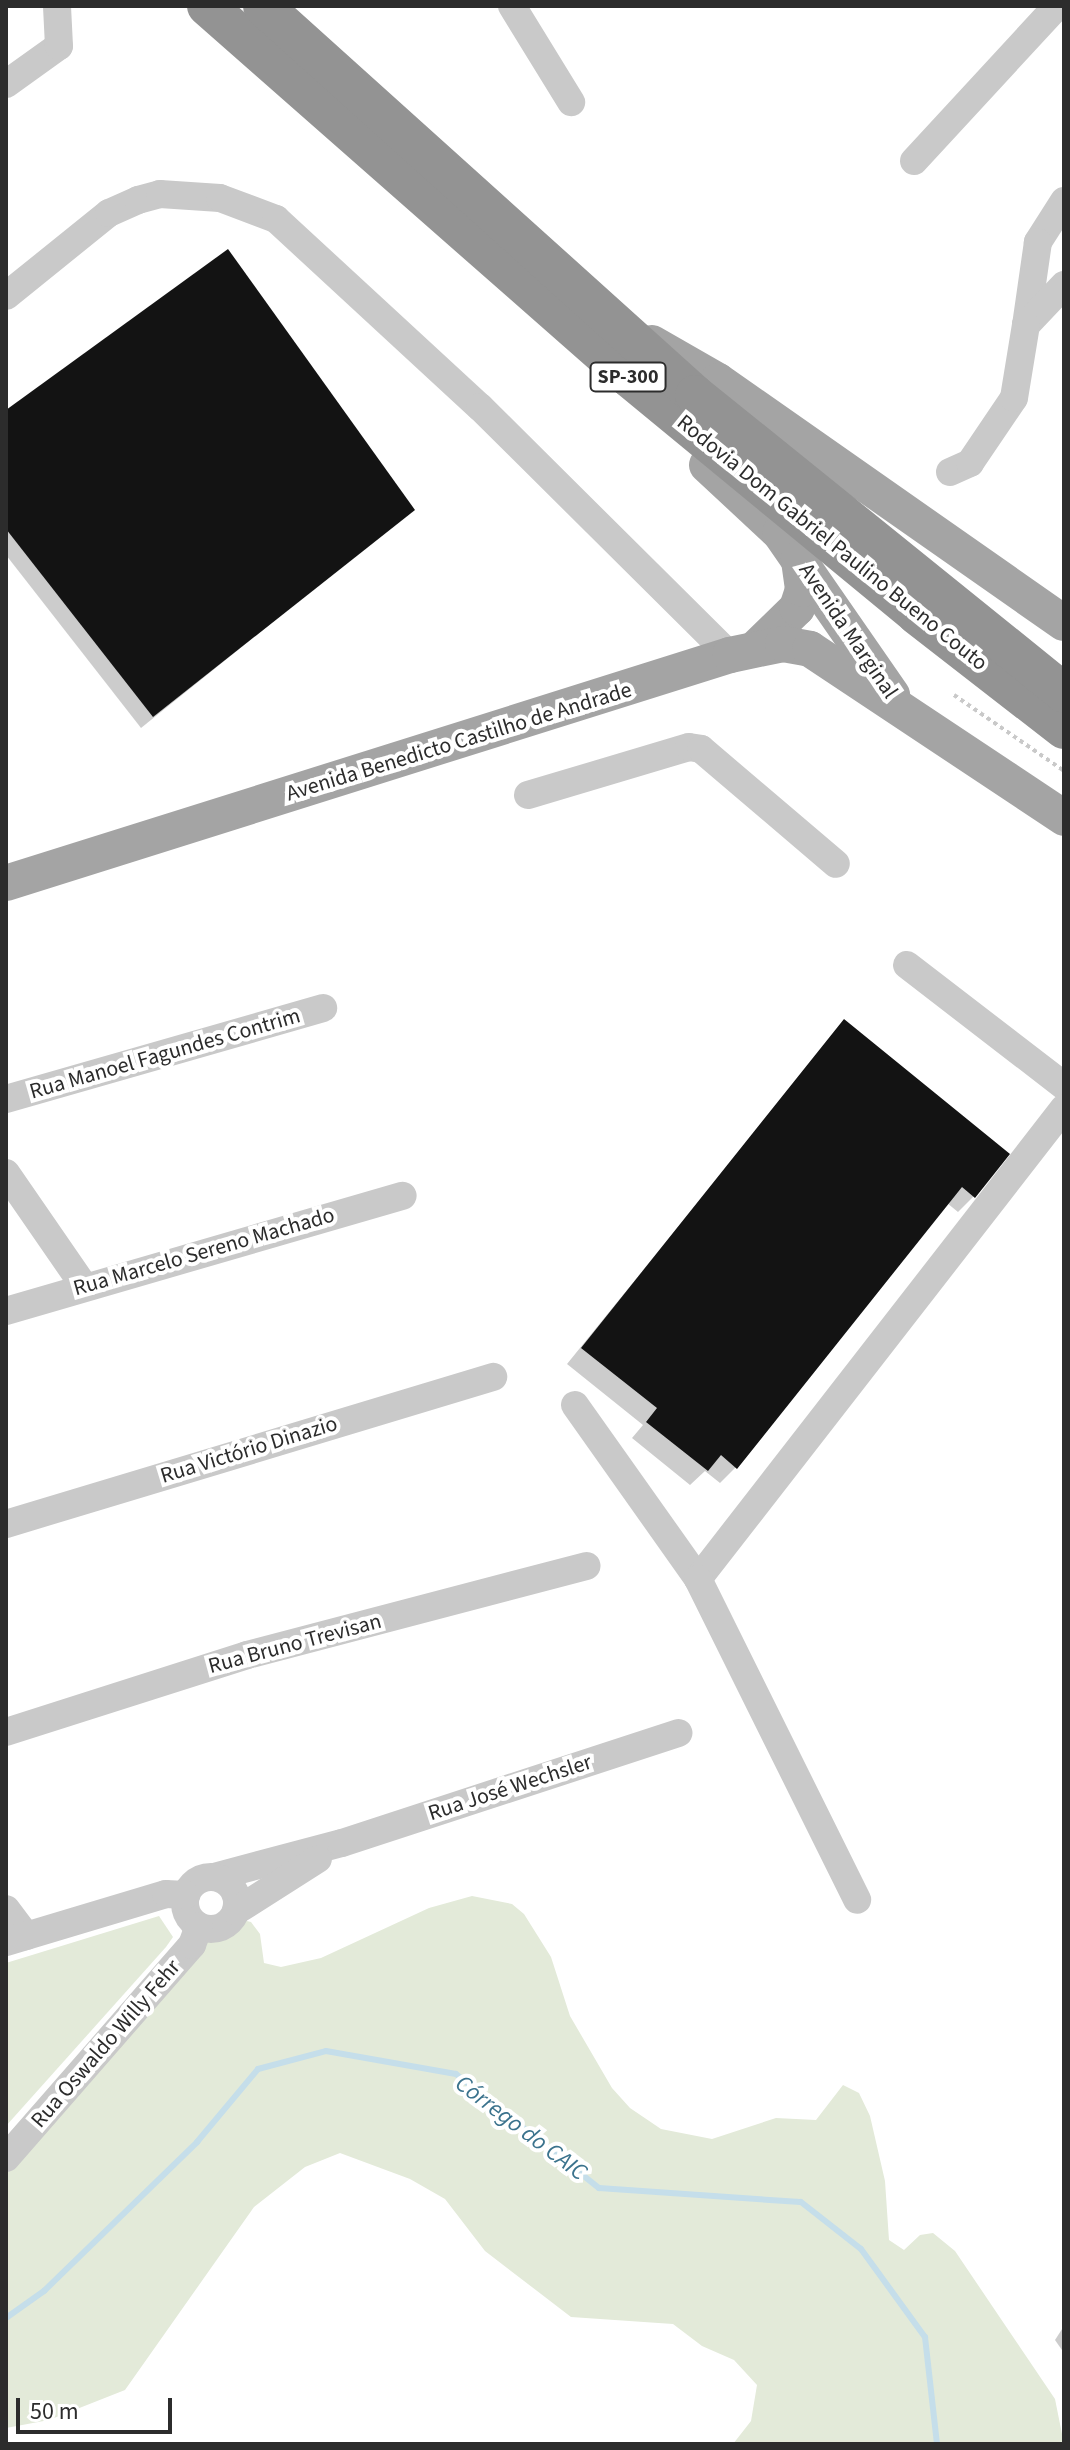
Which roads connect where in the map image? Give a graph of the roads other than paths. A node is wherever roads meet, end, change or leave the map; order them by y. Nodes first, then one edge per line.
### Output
1 (57, 6) edge
2 (207, 6) edge
3 (263, 6) edge
4 (512, 6) edge
5 (1057, 6) edge
6 (6, 84) edge
7 (571, 102) dead end
8 (914, 161) dead end
9 (1064, 201) edge
10 (1064, 285) edge
11 (6, 296) edge
12 (595, 309) junction
13 (1026, 325) junction
14 (596, 348) junction
15 (950, 472) dead end
16 (799, 559) junction
17 (1064, 623) edge
18 (743, 651) junction
19 (1064, 693) edge
20 (900, 707) junction
21 (1064, 729) edge
22 (528, 795) dead end
23 (1064, 818) edge
24 (836, 864) dead end
25 (6, 883) edge
26 (907, 965) dead end
27 (323, 1008) dead end
28 (1064, 1086) edge
29 (6, 1099) edge
30 (1064, 1108) edge
31 (6, 1173) edge
32 (403, 1196) dead end
33 (84, 1286) junction
34 (6, 1311) edge
35 (493, 1377) dead end
36 (575, 1405) dead end
37 (6, 1524) edge
38 (587, 1566) dead end
39 (698, 1579) junction
40 (6, 1732) edge
41 (679, 1733) dead end
42 (342, 1843) junction
43 (214, 1877) junction
44 (186, 1895) junction
45 (857, 1900) dead end
46 (6, 1909) edge
47 (236, 1911) junction
48 (199, 1926) junction
49 (16, 1939) edge
50 (6, 2158) edge

1 - 6 street
2 - 14 highway, Rodovia Dom Gabriel Paulino Bueno Couto / SP-300
3 - 12 highway, Rodovia Dom Gabriel Paulino Bueno Couto / SP-300
4 - 7 street
5 - 8 street
9 - 13 street
10 - 13 street
11 - 18 street
12 - 17 main road
12 - 19 highway, Rodovia Dom Gabriel Paulino Bueno Couto / SP-300
13 - 15 street
14 - 16 main road, Avenida Marginal
14 - 21 highway, Rodovia Dom Gabriel Paulino Bueno Couto / SP-300
16 - 18 main road
16 - 20 main road, Avenida Marginal
18 - 20 main road, Avenida Benedicto Castilho de Andrade
18 - 25 main road, Avenida Benedicto Castilho de Andrade
20 - 23 main road, Avenida Benedicto Castilho de Andrade
22 - 24 street
26 - 28 street
27 - 29 street, Rua Manoel Fagundes Contrim
30 - 39 street
31 - 33 street
32 - 33 street, Rua Marcelo Sereno Machado
33 - 34 street, Rua Marcelo Sereno Machado
35 - 37 street, Rua Victório Dinazio
36 - 39 street
38 - 40 street, Rua Bruno Trevisan
39 - 45 street
41 - 42 street, Rua José Wechsler
42 - 43 street, Rua José Wechsler
42 - 47 street, Rua José Wechsler
43 - 44 street
43 - 47 street
44 - 48 street
44 - 49 street
46 - 49 street
47 - 48 street
48 - 50 street, Rua Oswaldo Willy Fehr

